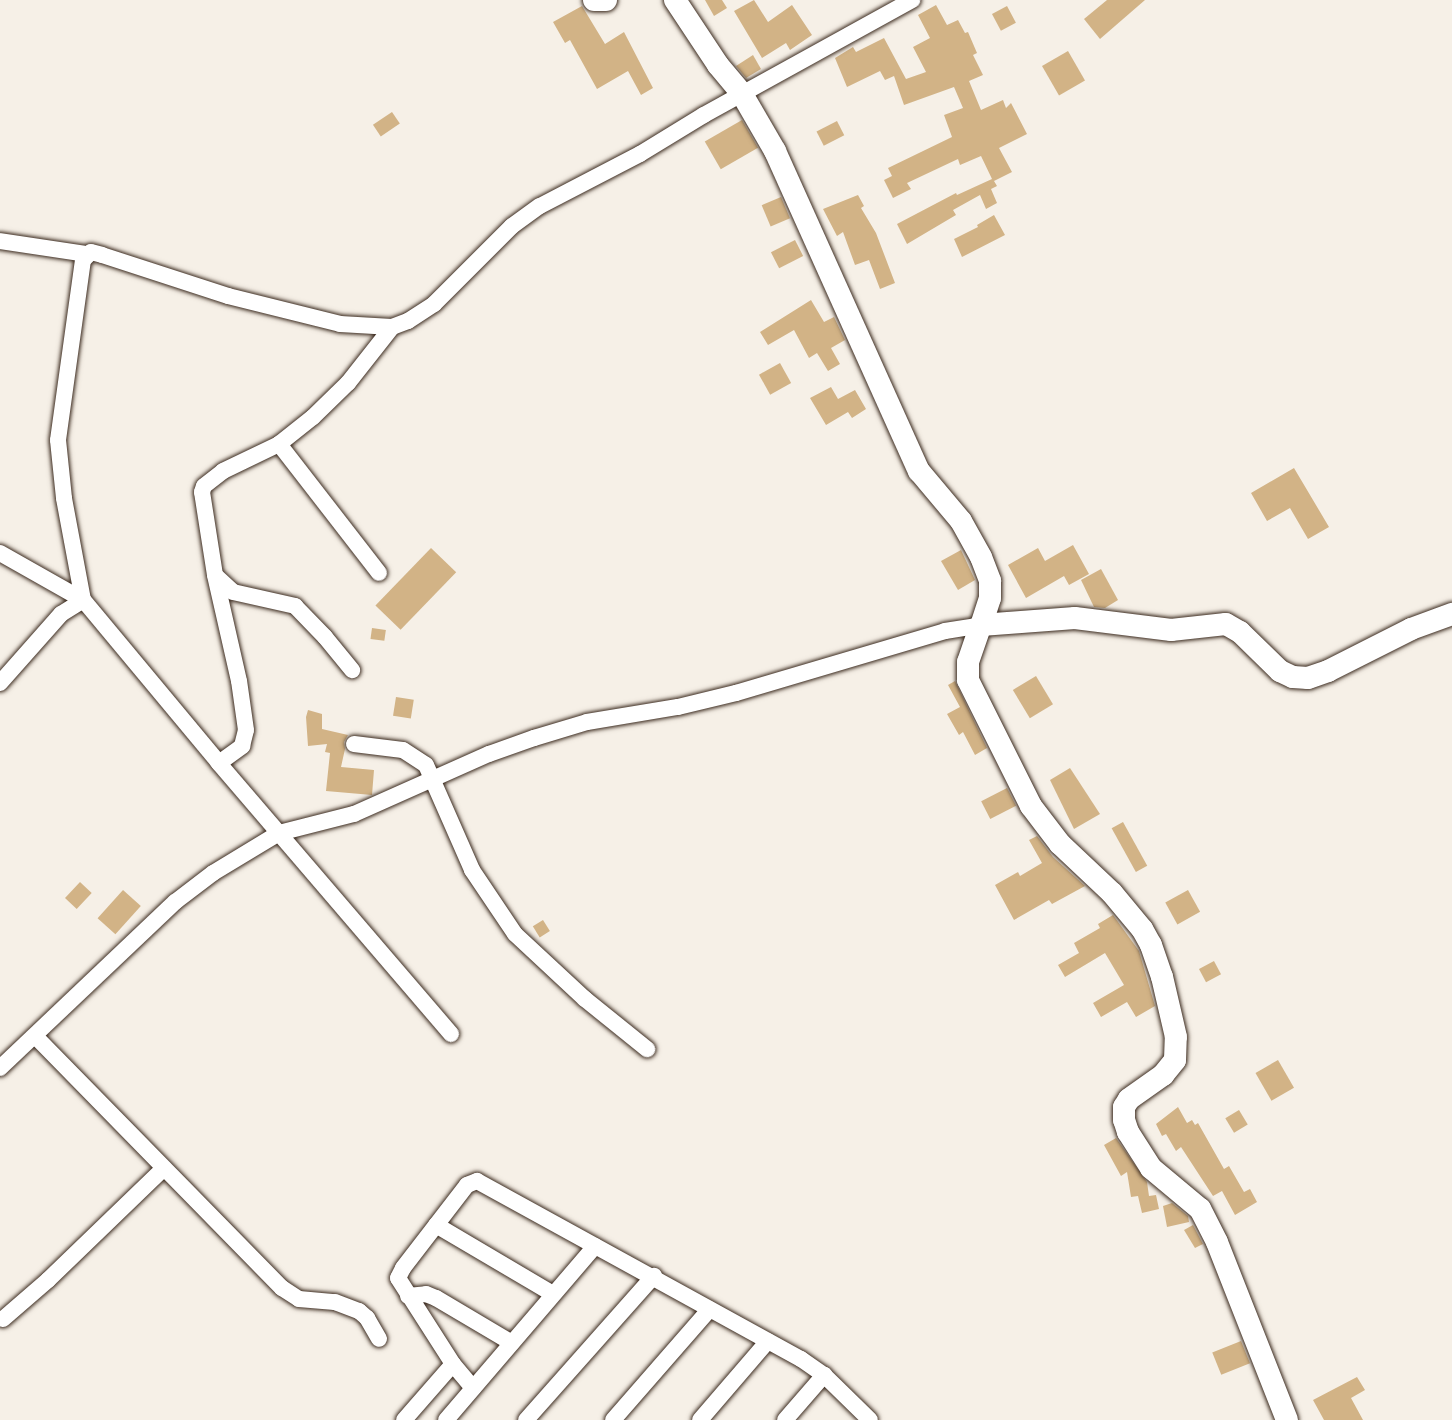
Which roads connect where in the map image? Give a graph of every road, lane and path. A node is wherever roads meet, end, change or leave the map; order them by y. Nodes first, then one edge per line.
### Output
1 (594, 0) edge
2 (606, 0) edge
3 (675, 0) edge
4 (912, 0) edge
5 (742, 94) junction
6 (0, 241) edge
7 (86, 254) junction
8 (392, 327) junction
9 (279, 444) junction
10 (0, 553) edge
11 (379, 573) dead end
12 (215, 575) junction
13 (83, 600) junction
14 (1452, 614) edge
15 (981, 625) junction
16 (352, 670) dead end
17 (0, 683) edge
18 (354, 744) dead end
19 (219, 763) junction
20 (433, 779) junction
21 (279, 833) junction
22 (451, 1034) dead end
23 (35, 1036) junction
24 (647, 1049) dead end
25 (0, 1068) edge
26 (164, 1168) junction
27 (436, 1225) junction
28 (595, 1246) junction
29 (654, 1276) junction
30 (553, 1294) junction
31 (408, 1296) junction
32 (710, 1309) junction
33 (3, 1319) dead end
34 (379, 1339) dead end
35 (768, 1341) junction
36 (512, 1343) junction
37 (453, 1364) junction
38 (824, 1376) junction
39 (473, 1388) junction
40 (866, 1419) edge
41 (404, 1420) edge
42 (446, 1420) edge
43 (526, 1420) edge
44 (613, 1420) edge
45 (700, 1420) edge
46 (785, 1420) edge
47 (1287, 1420) edge

1 - 2 street
3 - 5 street
4 - 5 street
5 - 8 street
5 - 15 street
6 - 7 street
7 - 8 street
7 - 13 street
8 - 9 street
9 - 11 street
9 - 12 street
10 - 13 street
12 - 16 street
12 - 19 street
13 - 17 street
13 - 19 street
14 - 15 street
15 - 20 street
15 - 47 street
18 - 20 street
19 - 21 street
20 - 21 street
20 - 24 street
21 - 22 street
21 - 23 street
23 - 25 street
23 - 26 street
26 - 33 street
26 - 34 street
27 - 28 street
27 - 30 street
27 - 31 street
28 - 29 street
28 - 30 street
29 - 32 street
29 - 43 street
30 - 36 street
31 - 36 street
31 - 37 street
32 - 35 street
32 - 44 street
35 - 38 street
35 - 45 street
36 - 39 street
37 - 39 street
37 - 41 street
38 - 40 street
38 - 46 street
39 - 42 street

